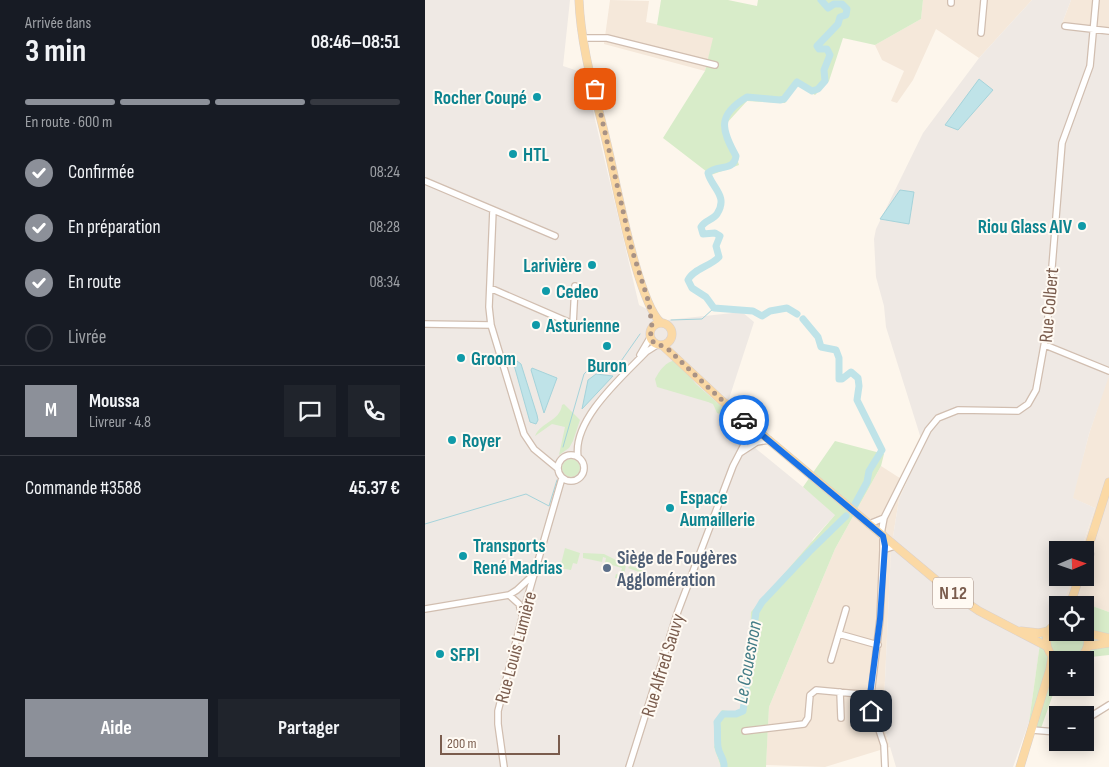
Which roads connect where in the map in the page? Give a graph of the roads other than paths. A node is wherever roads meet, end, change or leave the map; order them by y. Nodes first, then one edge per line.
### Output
1 (579, 0) edge
2 (984, 0) edge
3 (1096, 0) edge
4 (1065, 26) dead end
5 (1095, 30) junction
6 (1109, 31) edge
7 (981, 33) dead end
8 (583, 38) junction
9 (715, 65) dead end
10 (425, 181) edge
11 (493, 210) junction
12 (555, 236) dead end
13 (575, 286) dead end
14 (490, 288) junction
15 (649, 303) junction
16 (661, 323) junction
17 (425, 324) edge
18 (491, 325) junction
19 (652, 327) junction
20 (650, 338) junction
21 (671, 339) junction
22 (660, 345) junction
23 (1045, 345) junction
24 (635, 364) junction
25 (1109, 370) edge
26 (691, 371) junction
27 (749, 423) junction
28 (580, 437) junction
29 (769, 440) junction
30 (740, 453) junction
31 (569, 454) junction
32 (578, 457) junction
33 (547, 458) junction
34 (561, 459) junction
35 (557, 468) junction
36 (562, 478) junction
37 (570, 481) junction
38 (1109, 482) edge
39 (1109, 495) edge
40 (557, 501) junction
41 (883, 518) junction
42 (869, 524) junction
43 (882, 535) junction
44 (1090, 541) edge
45 (1094, 542) edge
46 (895, 546) junction
47 (883, 550) junction
48 (534, 572) junction
49 (517, 590) junction
50 (509, 595) junction
51 (527, 598) junction
52 (425, 609) edge
53 (846, 609) dead end
54 (522, 616) junction
55 (1017, 630) junction
56 (1049, 631) joint
57 (839, 634) junction
58 (1094, 634) edge
59 (1109, 638) edge
60 (1087, 641) edge
61 (1109, 643) edge
62 (878, 645) junction
63 (1046, 646) junction
64 (1088, 646) junction
65 (1050, 651) edge
66 (1086, 651) edge
67 (831, 660) dead end
68 (1049, 672) edge
69 (1049, 684) edge
70 (840, 692) junction
71 (870, 695) junction
72 (1109, 705) edge
73 (1037, 711) junction
74 (1094, 714) edge
75 (841, 718) dead end
76 (1032, 730) junction
77 (745, 731) dead end
78 (1049, 731) edge
79 (504, 767) edge
80 (629, 767) edge
81 (885, 767) edge
82 (1020, 767) edge

1 - 8 main road
2 - 7 street
3 - 5 street, Rue Colbert
4 - 5 street
5 - 6 street
5 - 23 street, Rue Colbert
8 - 9 street
8 - 15 main road
10 - 11 street
11 - 12 street
11 - 14 street
13 - 14 street
14 - 18 street
15 - 16 main road
15 - 19 main road
16 - 19 main road
16 - 21 main road
17 - 18 street
18 - 33 street
19 - 20 main road
20 - 22 main road
20 - 24 street
21 - 22 main road
21 - 26 main road, N 12
22 - 24 street
22 - 26 main road, N 12
23 - 25 street
23 - 41 street, Rue Colbert
24 - 28 street
26 - 27 main road, N 12
27 - 29 main road, N 12
27 - 30 street, Rue Alfred Sauvy
28 - 31 street
28 - 32 street
29 - 30 street
29 - 42 main road, N 12
30 - 80 street, Rue Alfred Sauvy
31 - 32 street
31 - 34 street
32 - 37 street
33 - 34 street
33 - 35 street
34 - 35 street
35 - 36 street
36 - 37 street
36 - 40 street, Rue Louis Lumière
37 - 40 street, Rue Louis Lumière
38 - 44 main road
39 - 45 main road
40 - 48 street, Rue Louis Lumière
41 - 42 street
41 - 43 street, Rue Colbert
42 - 43 main road, N 12
43 - 46 main road, N 12
43 - 47 street, Rue Colbert
46 - 47 street
46 - 55 main road, N 12
47 - 62 street, Rue Colbert
48 - 49 street
48 - 51 street, Rue Louis Lumière
49 - 50 street
49 - 51 street
50 - 51 street
50 - 52 street
50 - 54 street
51 - 54 street, Rue Louis Lumière
53 - 57 street
54 - 79 street, Rue Louis Lumière
55 - 56 main road, N 12
55 - 63 main road, N 12
56 - 63 main road
57 - 62 street
57 - 67 street
58 - 59 main road
60 - 64 main road
61 - 64 main road
62 - 71 street, Rue Colbert
63 - 65 main road
64 - 66 main road
68 - 73 main road
69 - 73 main road
70 - 71 street
70 - 75 street
70 - 77 street
71 - 81 street
72 - 74 street
73 - 76 main road
76 - 78 street
76 - 82 main road

